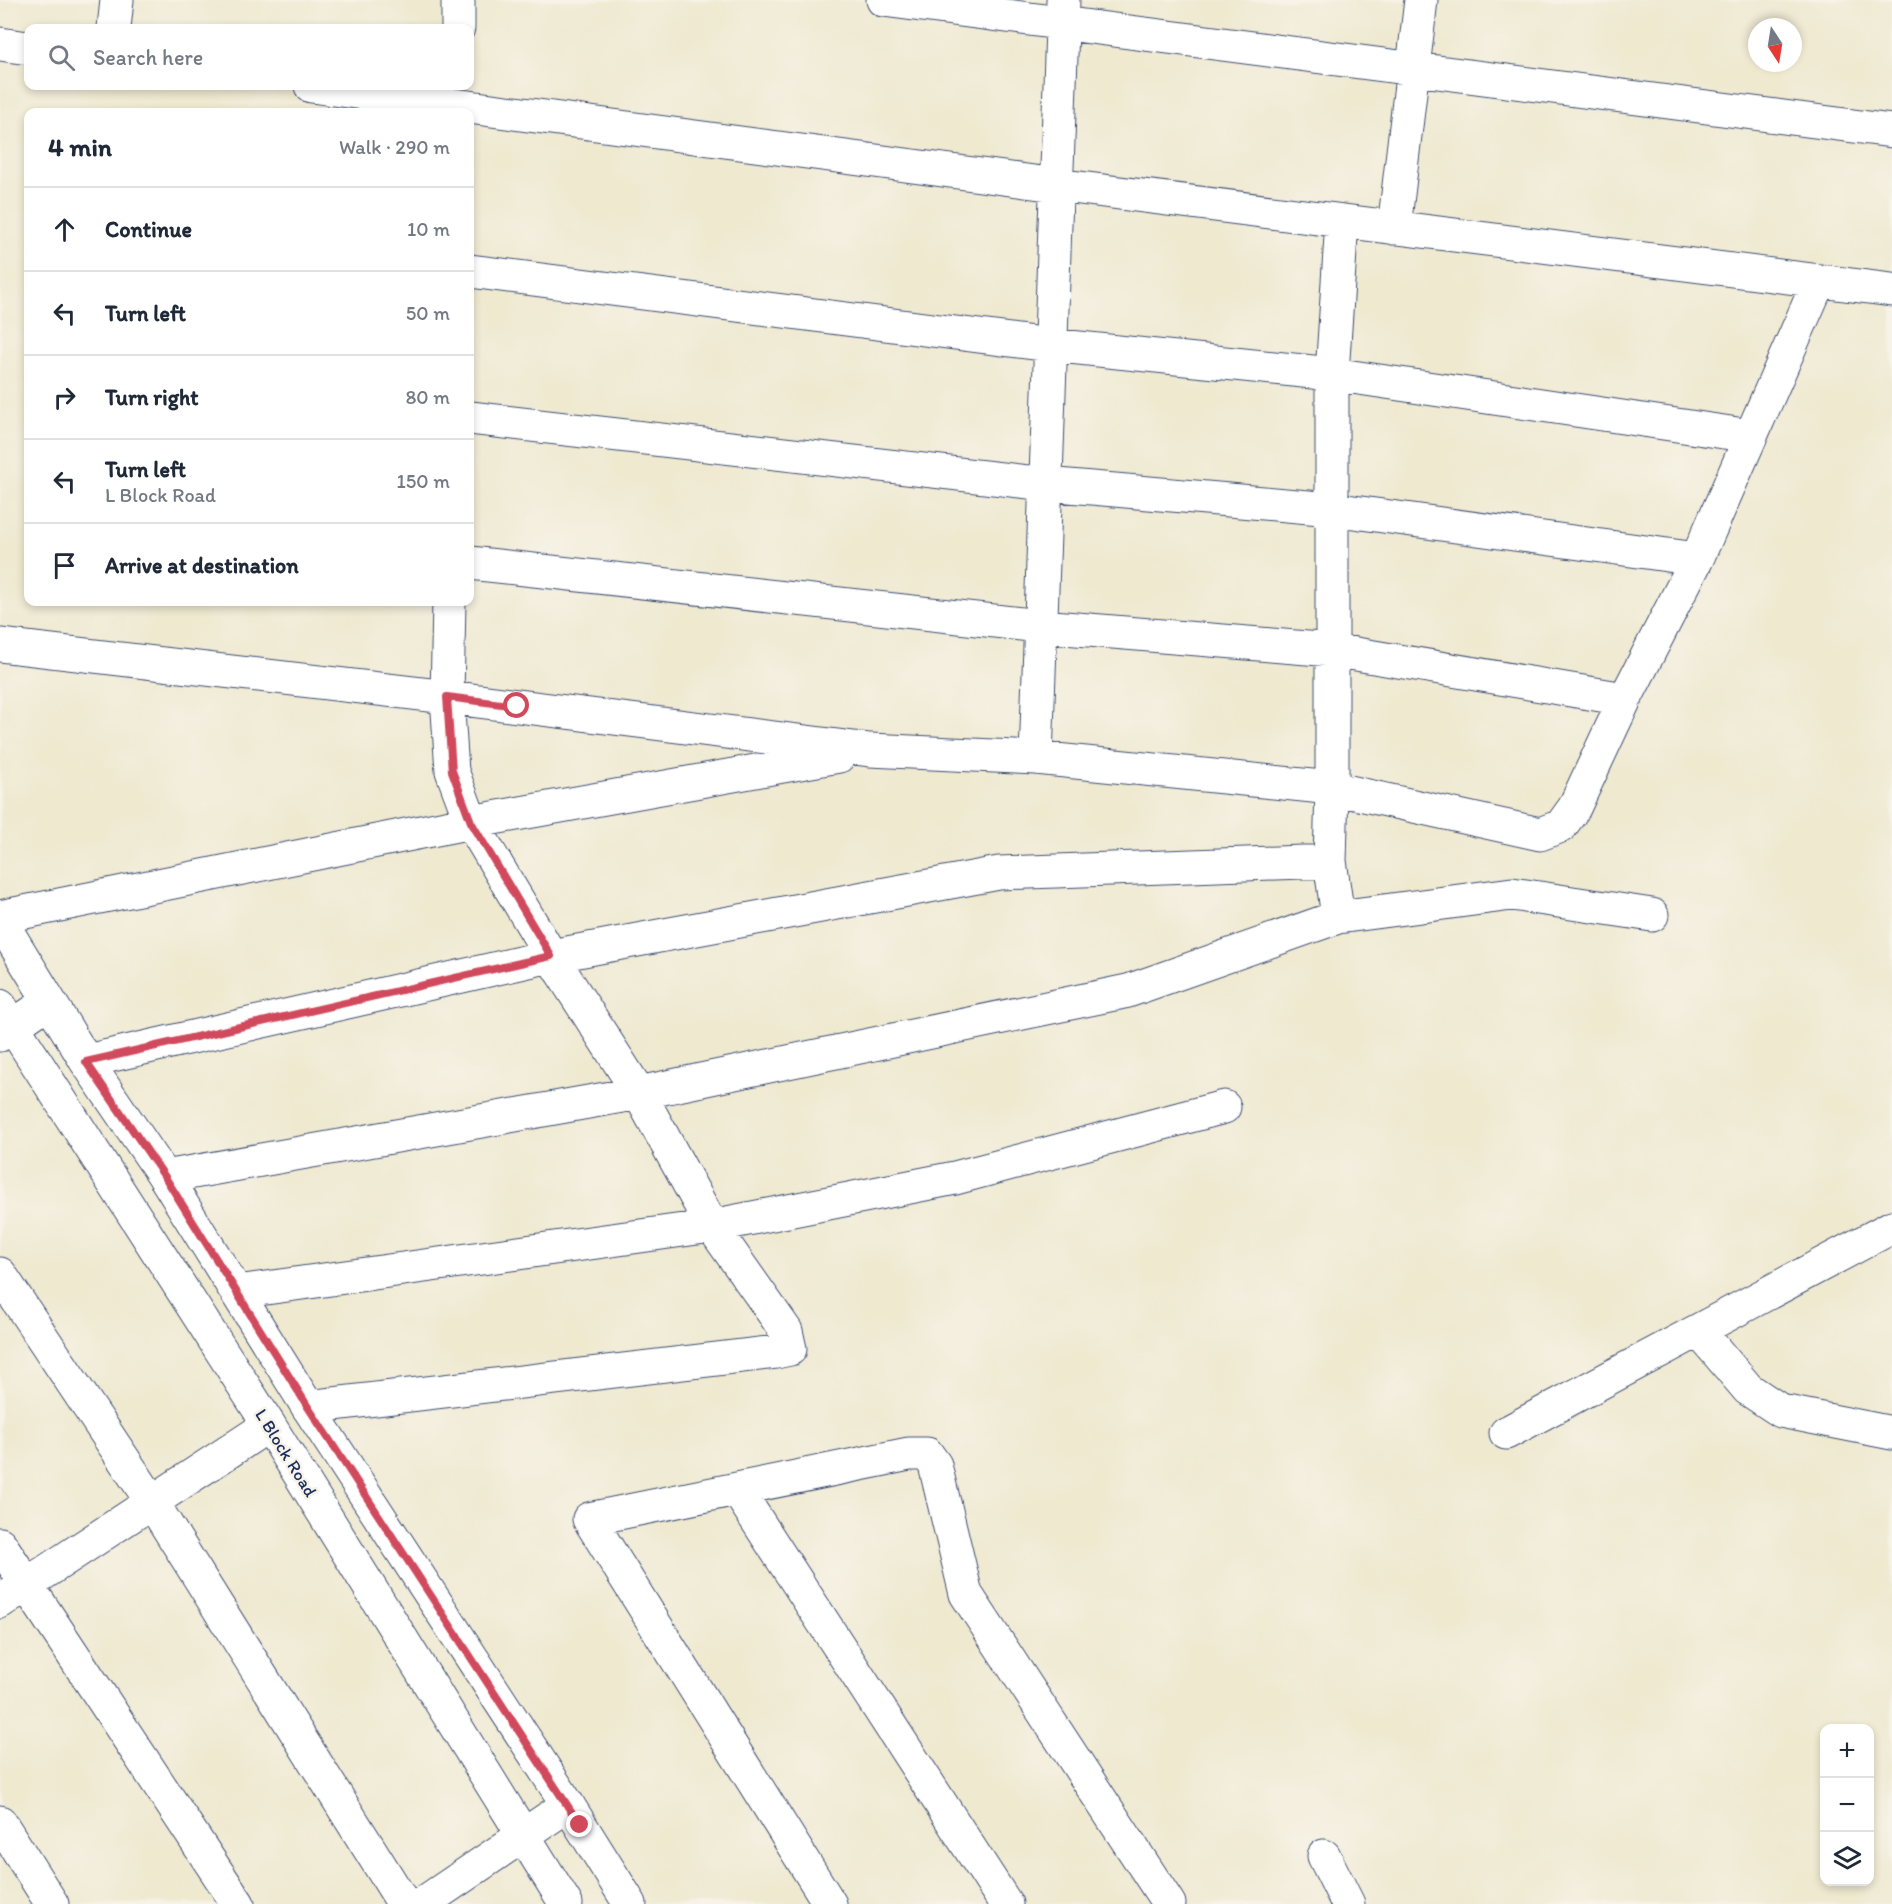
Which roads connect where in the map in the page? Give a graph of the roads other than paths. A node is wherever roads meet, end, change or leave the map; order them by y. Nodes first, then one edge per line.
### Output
1 (117, 0) edge
2 (458, 0) edge
3 (883, 0) edge
4 (1421, 0) edge
5 (1062, 12) edge
6 (114, 24) edge
7 (458, 24) edge
8 (0, 44) edge
9 (24, 47) edge
10 (1413, 69) junction
11 (350, 90) edge
12 (459, 101) edge
13 (1892, 131) edge
14 (1056, 185) junction
15 (1342, 221) junction
16 (1394, 228) junction
17 (474, 272) edge
18 (1819, 281) junction
19 (1892, 290) edge
20 (1050, 345) junction
21 (1332, 374) junction
22 (474, 418) edge
23 (1751, 436) junction
24 (1046, 484) junction
25 (1332, 509) junction
26 (1697, 559) junction
27 (474, 563) edge
28 (449, 606) edge
29 (1040, 626) junction
30 (0, 645) edge
31 (1332, 650) junction
32 (447, 697) junction
33 (1625, 699) junction
34 (870, 750) junction
35 (1036, 758) junction
36 (1332, 788) junction
37 (471, 822) junction
38 (1330, 861) junction
39 (1652, 915) dead end
40 (1338, 917) junction
41 (0, 918) edge
42 (551, 956) junction
43 (48, 1002) junction
44 (4, 1023) edge
45 (86, 1062) junction
46 (639, 1093) junction
47 (1224, 1107) dead end
48 (165, 1177) junction
49 (712, 1226) junction
50 (1892, 1227) edge
51 (0, 1274) edge
52 (237, 1292) junction
53 (1699, 1331) junction
54 (308, 1407) junction
55 (269, 1425) junction
56 (1506, 1433) dead end
57 (1892, 1433) edge
58 (738, 1491) junction
59 (152, 1502) junction
60 (0, 1544) edge
61 (27, 1585) junction
62 (0, 1602) edge
63 (568, 1805) junction
64 (0, 1822) edge
65 (523, 1836) junction
66 (1324, 1856) dead end
67 (52, 1904) edge
68 (237, 1904) edge
69 (404, 1904) edge
70 (422, 1904) edge
71 (566, 1904) edge
72 (630, 1904) edge
73 (830, 1904) edge
74 (1006, 1904) edge
75 (1169, 1904) edge
76 (1348, 1904) edge

1 - 6 street
2 - 7 street
3 - 5 street
4 - 10 street
5 - 10 street
5 - 14 street
8 - 9 street
10 - 13 street
10 - 16 street
11 - 12 street
12 - 14 street
14 - 15 street
14 - 20 street
15 - 16 street
15 - 21 street
16 - 18 street
17 - 20 street
18 - 19 street
18 - 23 street
20 - 21 street
20 - 24 street
21 - 23 street
21 - 25 street
22 - 24 street
23 - 26 street
24 - 25 street
24 - 29 street
25 - 26 street
25 - 31 street
26 - 33 street
27 - 29 street
28 - 32 street
29 - 31 street
29 - 35 street
30 - 32 street
31 - 33 street
31 - 36 street
32 - 34 street
32 - 37 street
33 - 36 street
34 - 35 street
34 - 37 street
35 - 36 street
36 - 38 street
37 - 41 street
37 - 42 street
38 - 40 street
38 - 42 street
39 - 40 street
40 - 46 street
41 - 43 street
42 - 45 street
42 - 46 street
43 - 44 street
43 - 45 street
44 - 55 street, L Block Road
45 - 48 street
46 - 48 street
46 - 49 street
47 - 49 street
48 - 52 street
49 - 52 street
49 - 54 street
50 - 53 street
51 - 59 street
52 - 54 street
53 - 56 street
53 - 57 street
54 - 63 street
55 - 59 street
55 - 65 street, L Block Road
58 - 73 street
58 - 74 street
58 - 75 street
59 - 61 street
59 - 69 street
60 - 61 street
61 - 62 street
61 - 68 street
63 - 65 street
63 - 72 street
64 - 67 street
65 - 70 street
65 - 71 street, L Block Road
66 - 76 street

